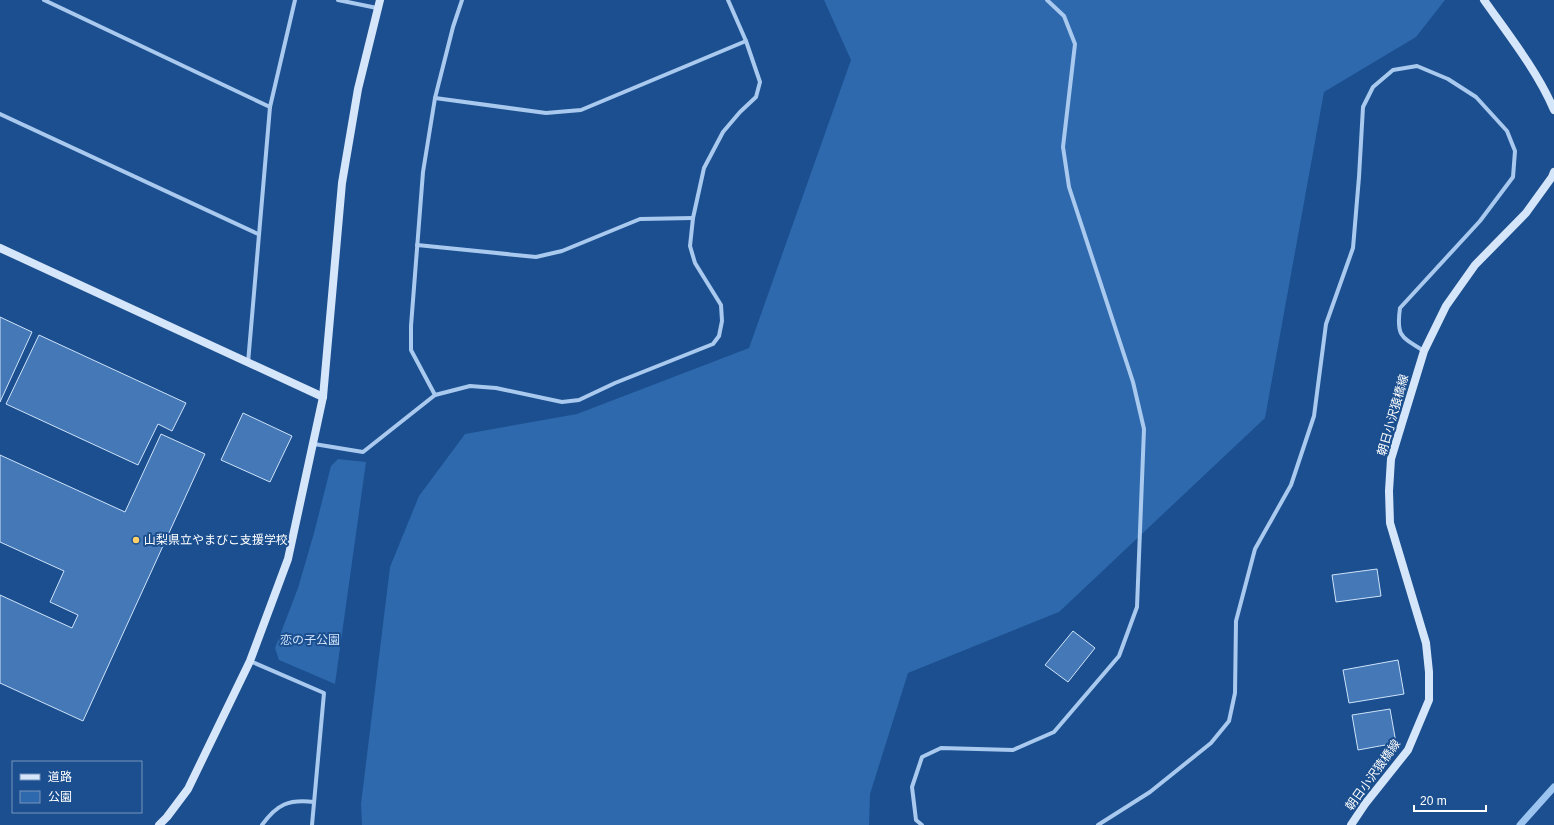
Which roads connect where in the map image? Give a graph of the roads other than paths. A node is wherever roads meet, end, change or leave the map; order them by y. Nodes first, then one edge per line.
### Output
1 (44, 0) edge
2 (295, 0) edge
3 (338, 0) edge
4 (462, 0) edge
5 (728, 0) edge
6 (1047, 0) edge
7 (1484, 0) edge
8 (378, 4) edge
9 (746, 41) junction
10 (436, 98) junction
11 (270, 107) junction
12 (1554, 110) edge
13 (0, 114) edge
14 (1554, 172) edge
15 (693, 218) junction
16 (258, 234) junction
17 (417, 245) junction
18 (0, 248) edge
19 (1424, 351) junction
20 (248, 363) junction
21 (435, 395) junction
22 (323, 397) junction
23 (314, 444) junction
24 (250, 661) junction
25 (314, 802) junction
26 (159, 825) edge
27 (262, 825) edge
28 (312, 825) edge
29 (922, 825) edge
30 (1098, 825) edge
31 (1351, 825) edge

1 - 11 street
2 - 11 street
3 - 8 street
4 - 10 street
5 - 9 street
6 - 29 street
7 - 12 street
8 - 22 street
9 - 10 street
9 - 15 street
10 - 17 street
11 - 16 street
13 - 16 street
14 - 19 street, 朝日小沢猿橋線
15 - 17 street
15 - 21 street
16 - 20 street
17 - 21 street
18 - 20 street
19 - 30 street
19 - 31 street, 朝日小沢猿橋線
20 - 22 street
21 - 23 street
22 - 23 street
23 - 24 street
24 - 25 street
24 - 26 street
25 - 27 street
25 - 28 street

